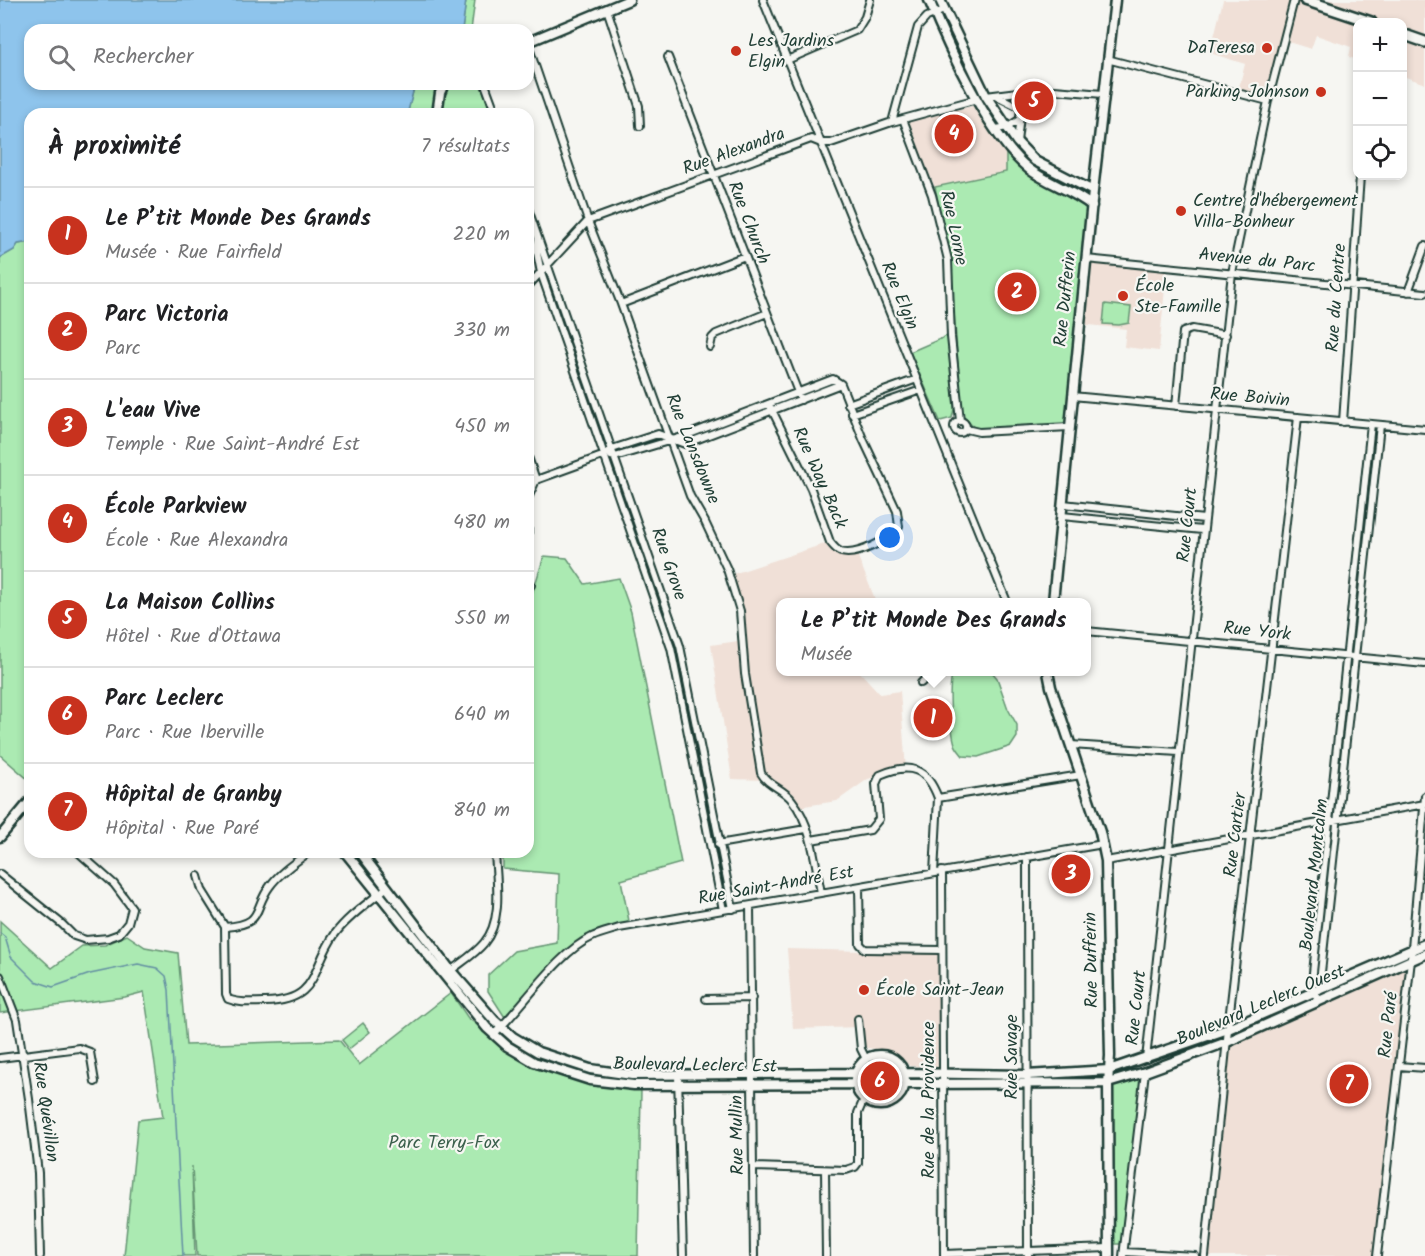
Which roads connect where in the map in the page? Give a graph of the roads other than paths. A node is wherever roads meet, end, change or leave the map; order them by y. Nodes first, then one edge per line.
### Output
1 (629, 0) edge
2 (763, 0) edge
3 (870, 0) edge
4 (929, 0) edge
5 (940, 0) edge
6 (1115, 0) edge
7 (1294, 0) edge
8 (1305, 0) edge
9 (1334, 5) edge
10 (607, 9) junction
11 (944, 10) junction
12 (935, 14) junction
13 (1362, 18) edge
14 (1407, 36) edge
15 (534, 41) edge
16 (1425, 42) edge
17 (668, 57) dead end
18 (1107, 59) junction
19 (788, 60) junction
20 (534, 62) edge
21 (441, 90) edge
22 (487, 90) edge
23 (1026, 90) junction
24 (1103, 94) junction
25 (986, 96) junction
26 (997, 96) junction
27 (977, 99) junction
28 (1268, 101) junction
29 (437, 108) edge
30 (494, 108) edge
31 (1021, 108) junction
32 (903, 119) junction
33 (1019, 120) junction
34 (892, 122) junction
35 (640, 126) dead end
36 (1008, 127) junction
37 (996, 129) junction
38 (1017, 142) junction
39 (821, 143) junction
40 (714, 175) junction
41 (1360, 180) edge
42 (1093, 191) junction
43 (1092, 206) junction
44 (588, 221) junction
45 (534, 227) edge
46 (538, 239) junction
47 (1425, 246) edge
48 (746, 256) junction
49 (1086, 259) junction
50 (547, 266) junction
51 (541, 273) junction
52 (1232, 273) junction
53 (534, 280) edge
54 (1353, 286) junction
55 (1408, 292) junction
56 (1425, 293) edge
57 (621, 304) junction
58 (767, 313) junction
59 (1226, 334) junction
60 (710, 347) dead end
61 (917, 379) junction
62 (841, 384) junction
63 (921, 390) junction
64 (798, 393) junction
65 (877, 393) junction
66 (1072, 396) junction
67 (801, 400) junction
68 (880, 403) junction
69 (770, 404) junction
70 (848, 404) junction
71 (1176, 406) junction
72 (1216, 410) junction
73 (772, 411) junction
74 (852, 414) junction
75 (1298, 417) junction
76 (960, 421) junction
77 (733, 422) junction
78 (1343, 422) junction
79 (1371, 424) junction
80 (1380, 425) junction
81 (1069, 427) junction
82 (953, 428) junction
83 (966, 429) junction
84 (1425, 429) edge
85 (939, 434) junction
86 (670, 440) junction
87 (612, 449) junction
88 (605, 455) junction
89 (615, 457) junction
90 (534, 474) edge
91 (536, 480) junction
92 (534, 484) edge
93 (1063, 504) junction
94 (1138, 512) junction
95 (1062, 516) junction
96 (1204, 519) junction
97 (1137, 524) junction
98 (1202, 530) junction
99 (1006, 598) edge
100 (1054, 598) edge
101 (1091, 631) edge
102 (1192, 641) junction
103 (1272, 649) junction
104 (1347, 656) junction
105 (1355, 657) junction
106 (1425, 664) edge
107 (928, 676) edge
108 (1049, 676) edge
109 (921, 683) dead end
110 (1071, 744) junction
111 (1179, 752) junction
112 (1081, 774) junction
113 (1425, 796) edge
114 (938, 798) junction
115 (1425, 804) edge
116 (24, 811) edge
117 (1336, 820) junction
118 (1328, 821) junction
119 (806, 829) junction
120 (1251, 835) junction
121 (0, 837) edge
122 (811, 840) junction
123 (721, 844) junction
124 (1103, 844) junction
125 (711, 846) junction
126 (1169, 849) junction
127 (1027, 857) junction
128 (85, 858) edge
129 (301, 858) edge
130 (350, 858) edge
131 (365, 858) edge
132 (495, 858) edge
133 (1106, 861) junction
134 (942, 871) junction
135 (934, 873) junction
136 (0, 874) edge
137 (198, 876) dead end
138 (387, 887) junction
139 (859, 887) junction
140 (821, 893) junction
141 (378, 894) junction
142 (750, 906) junction
143 (733, 909) junction
144 (723, 910) junction
145 (225, 927) junction
146 (1425, 944) edge
147 (942, 950) junction
148 (1411, 950) junction
149 (1425, 954) edge
150 (1411, 960) junction
151 (447, 974) junction
152 (0, 976) edge
153 (1316, 991) junction
154 (752, 998) junction
155 (706, 999) dead end
156 (1320, 1000) junction
157 (858, 1019) dead end
158 (502, 1027) junction
159 (1227, 1029) junction
160 (494, 1034) junction
161 (1227, 1042) junction
162 (22, 1055) junction
163 (0, 1058) edge
164 (866, 1059) junction
165 (1146, 1059) junction
166 (1399, 1066) junction
167 (1425, 1068) edge
168 (1109, 1070) junction
169 (1145, 1072) junction
170 (855, 1073) junction
171 (905, 1073) junction
172 (753, 1074) junction
173 (632, 1075) junction
174 (678, 1076) junction
175 (944, 1079) junction
176 (1027, 1080) junction
177 (94, 1082) dead end
178 (1108, 1083) junction
179 (753, 1084) junction
180 (855, 1084) junction
181 (905, 1084) junction
182 (634, 1086) junction
183 (679, 1086) junction
184 (864, 1099) junction
185 (753, 1167) junction
186 (825, 1170) junction
187 (1109, 1252) edge
188 (1028, 1253) edge
189 (1124, 1254) edge
190 (944, 1255) edge
191 (40, 1256) edge
192 (683, 1256) edge
193 (754, 1256) edge
194 (826, 1256) edge
195 (1195, 1256) edge
196 (1205, 1256) edge
197 (1377, 1256) edge

1 - 10 street
2 - 19 street, Rue Elgin
3 - 19 street
4 - 12 street
5 - 11 street
6 - 18 street, Rue Dufferin
7 - 28 street, Rue Court
8 - 9 main road
9 - 13 main road
10 - 15 street
10 - 35 street
11 - 12 street
11 - 25 street
12 - 27 street
12 - 34 street
14 - 16 main road
17 - 40 street, Rue Church
18 - 24 street, Rue Dufferin
18 - 28 street
19 - 39 street, Rue Elgin
20 - 44 street, Rue Lansdowne
21 - 29 street
22 - 30 street
23 - 24 street
23 - 26 street
23 - 31 street
24 - 42 street, Rue Dufferin
25 - 26 street
25 - 36 street
26 - 31 street
27 - 32 street, Rue Alexandra
27 - 37 street
28 - 52 street, Rue Court
31 - 33 street
32 - 34 street, Rue Alexandra
32 - 76 street, Rue Lorne
33 - 36 street
33 - 38 street
34 - 39 street, Rue Alexandra
36 - 37 street
36 - 38 street
37 - 43 street
38 - 42 street
39 - 40 street, Rue Alexandra
39 - 61 street, Rue Elgin
40 - 44 street, Rue Alexandra
40 - 48 street, Rue Church
41 - 54 street, Rue du Centre
42 - 43 street, Rue Dufferin
43 - 49 street, Rue Dufferin
44 - 50 street, Rue Alexandra
44 - 57 street, Rue Lansdowne
45 - 46 street, Rue Grove
46 - 50 street, Rue Grove
46 - 51 street, Rue Grove
47 - 55 street
48 - 57 street
48 - 58 street, Rue Church
49 - 52 street, Avenue du Parc
49 - 66 street, Rue Dufferin
50 - 51 street, Rue Alexandra
50 - 87 street, Rue Grove
51 - 53 street, Rue Alexandra
51 - 88 street, Rue Grove
52 - 54 street, Avenue du Parc
52 - 59 street, Rue Court
54 - 55 street, Avenue du Parc
54 - 78 street, Rue du Centre
55 - 56 street, Avenue du Parc
57 - 86 street, Rue Lansdowne
58 - 60 street
58 - 64 street, Rue Church
59 - 71 street
59 - 72 street, Rue Court
61 - 63 street, Rue Elgin
61 - 65 street
62 - 64 street
62 - 67 street
62 - 70 street
63 - 68 street
63 - 85 street, Rue Elgin
64 - 67 street, Rue Church
64 - 69 street
65 - 68 street
65 - 70 street
66 - 71 street, Rue Boivin
66 - 81 street, Rue Dufferin
67 - 73 street
68 - 74 street
69 - 73 street, Rue Way Back
69 - 77 street
70 - 74 street
71 - 72 street, Rue Boivin
72 - 75 street, Rue Boivin
72 - 96 street, Rue Court
73 - 74 street, Rue Way Back
73 - 77 street
75 - 78 street, Rue Boivin
75 - 103 street, Rue Cartier
76 - 82 street
76 - 83 street
77 - 86 street
78 - 79 street, Rue Boivin
79 - 80 street, Rue Boivin
79 - 104 street, Boulevard Montcalm
80 - 84 street, Rue Boivin
80 - 105 street, Boulevard Montcalm
81 - 83 street
81 - 93 street, Rue Dufferin
82 - 83 street
82 - 85 street
85 - 99 street, Rue Elgin
86 - 87 street
86 - 89 street
86 - 119 street, Rue Lansdowne
87 - 88 street
87 - 89 street, Rue Grove
88 - 89 street
88 - 91 street
88 - 125 street, Rue Grove
89 - 123 street, Rue Grove
90 - 91 street
91 - 92 street
93 - 94 street
93 - 95 street, Rue Dufferin
94 - 96 street
94 - 97 street
95 - 97 street
95 - 100 street, Rue Dufferin
96 - 98 street, Rue Court
97 - 98 street
98 - 102 street, Rue Court
101 - 102 street, Rue York
102 - 103 street, Rue York
102 - 111 street, Rue Court
103 - 104 street, Rue York
103 - 120 street, Rue Cartier
104 - 105 street, Rue York
104 - 118 street, Boulevard Montcalm
105 - 106 street, Rue York
105 - 117 street, Boulevard Montcalm
107 - 109 street
108 - 110 street, Rue Dufferin
110 - 111 street
110 - 112 street, Rue Dufferin
111 - 126 street, Rue Court
112 - 114 street
112 - 124 street, Rue Dufferin
113 - 115 street, Rue Paré
114 - 122 street
114 - 135 street
115 - 117 street
115 - 148 street, Rue Paré
116 - 121 street
117 - 118 street
117 - 153 street, Boulevard Montcalm
118 - 120 street
118 - 153 street, Boulevard Montcalm
119 - 122 street, Rue Lansdowne
119 - 123 street
120 - 126 street
120 - 159 street, Rue Cartier
122 - 140 street, Rue Lansdowne
123 - 125 street
123 - 143 street, Rue Grove
124 - 127 street, Rue Saint-André Est
124 - 133 street, Rue Dufferin
125 - 144 street, Rue Grove
126 - 133 street
126 - 165 street, Rue Court
127 - 134 street, Rue Saint-André Est
127 - 176 street, Rue Savage
128 - 136 street
129 - 145 street
130 - 141 street, Boulevard Leclerc Est
131 - 138 street, Boulevard Leclerc Est
132 - 151 street
133 - 168 street, Rue Dufferin
134 - 135 street, Rue Saint-André Est
134 - 147 street, Rue de la Providence
135 - 139 street, Rue Saint-André Est
137 - 145 street
138 - 141 street
138 - 151 street, Boulevard Leclerc Est
139 - 140 street, Rue Saint-André Est
139 - 147 street
140 - 142 street, Rue Saint-André Est
141 - 145 street
141 - 151 street, Boulevard Leclerc Est
142 - 143 street, Rue Saint-André Est
142 - 154 street, Rue Mullin
143 - 144 street, Rue Saint-André Est
144 - 158 street, Rue Saint-André Est
146 - 148 street, Boulevard Leclerc Ouest
147 - 175 street, Rue de la Providence
148 - 150 street, Rue Paré
148 - 153 street, Boulevard Leclerc Ouest
149 - 150 street, Boulevard Leclerc Ouest
150 - 156 street, Boulevard Leclerc Ouest
150 - 166 street, Rue Paré
151 - 158 street, Boulevard Leclerc Est
151 - 160 street, Boulevard Leclerc Est
152 - 162 street, Rue Quévillon
153 - 156 street
153 - 159 street, Boulevard Leclerc Ouest
154 - 155 street
154 - 172 street, Rue Mullin
156 - 161 street, Boulevard Leclerc Ouest
157 - 164 street
158 - 160 street, Rue Saint-André Est
158 - 173 street, Boulevard Leclerc Est
159 - 161 street, Rue Cartier
159 - 165 street, Boulevard Leclerc Ouest
160 - 182 street, Boulevard Leclerc Est
161 - 169 street, Boulevard Leclerc Ouest
161 - 196 street, Rue Cartier
162 - 163 street
162 - 177 street
162 - 191 street, Rue Quévillon
164 - 170 street
164 - 171 street
165 - 168 street, Boulevard Leclerc Ouest
166 - 167 street
166 - 197 street, Rue Paré
168 - 176 street
168 - 178 street, Rue Dufferin
169 - 178 street, Boulevard Leclerc Ouest
169 - 189 street, Rue Court
170 - 172 street, Boulevard Leclerc Est
170 - 180 street
171 - 175 street
171 - 181 street
172 - 174 street, Boulevard Leclerc Est
172 - 179 street, Rue Mullin
173 - 174 street, Boulevard Leclerc Est
173 - 182 street
174 - 183 street
175 - 176 street
175 - 181 street
175 - 190 street, Rue de la Providence
176 - 178 street
176 - 188 street, Rue Savage
178 - 187 street, Rue Dufferin
179 - 180 street, Boulevard Leclerc Est
179 - 183 street, Boulevard Leclerc Est
179 - 185 street, Rue Mullin
180 - 184 street
181 - 184 street
182 - 183 street, Boulevard Leclerc Est
183 - 192 street
184 - 186 street
185 - 186 street
185 - 193 street, Rue Mullin
186 - 194 street
187 - 188 street
188 - 190 street
189 - 195 street

